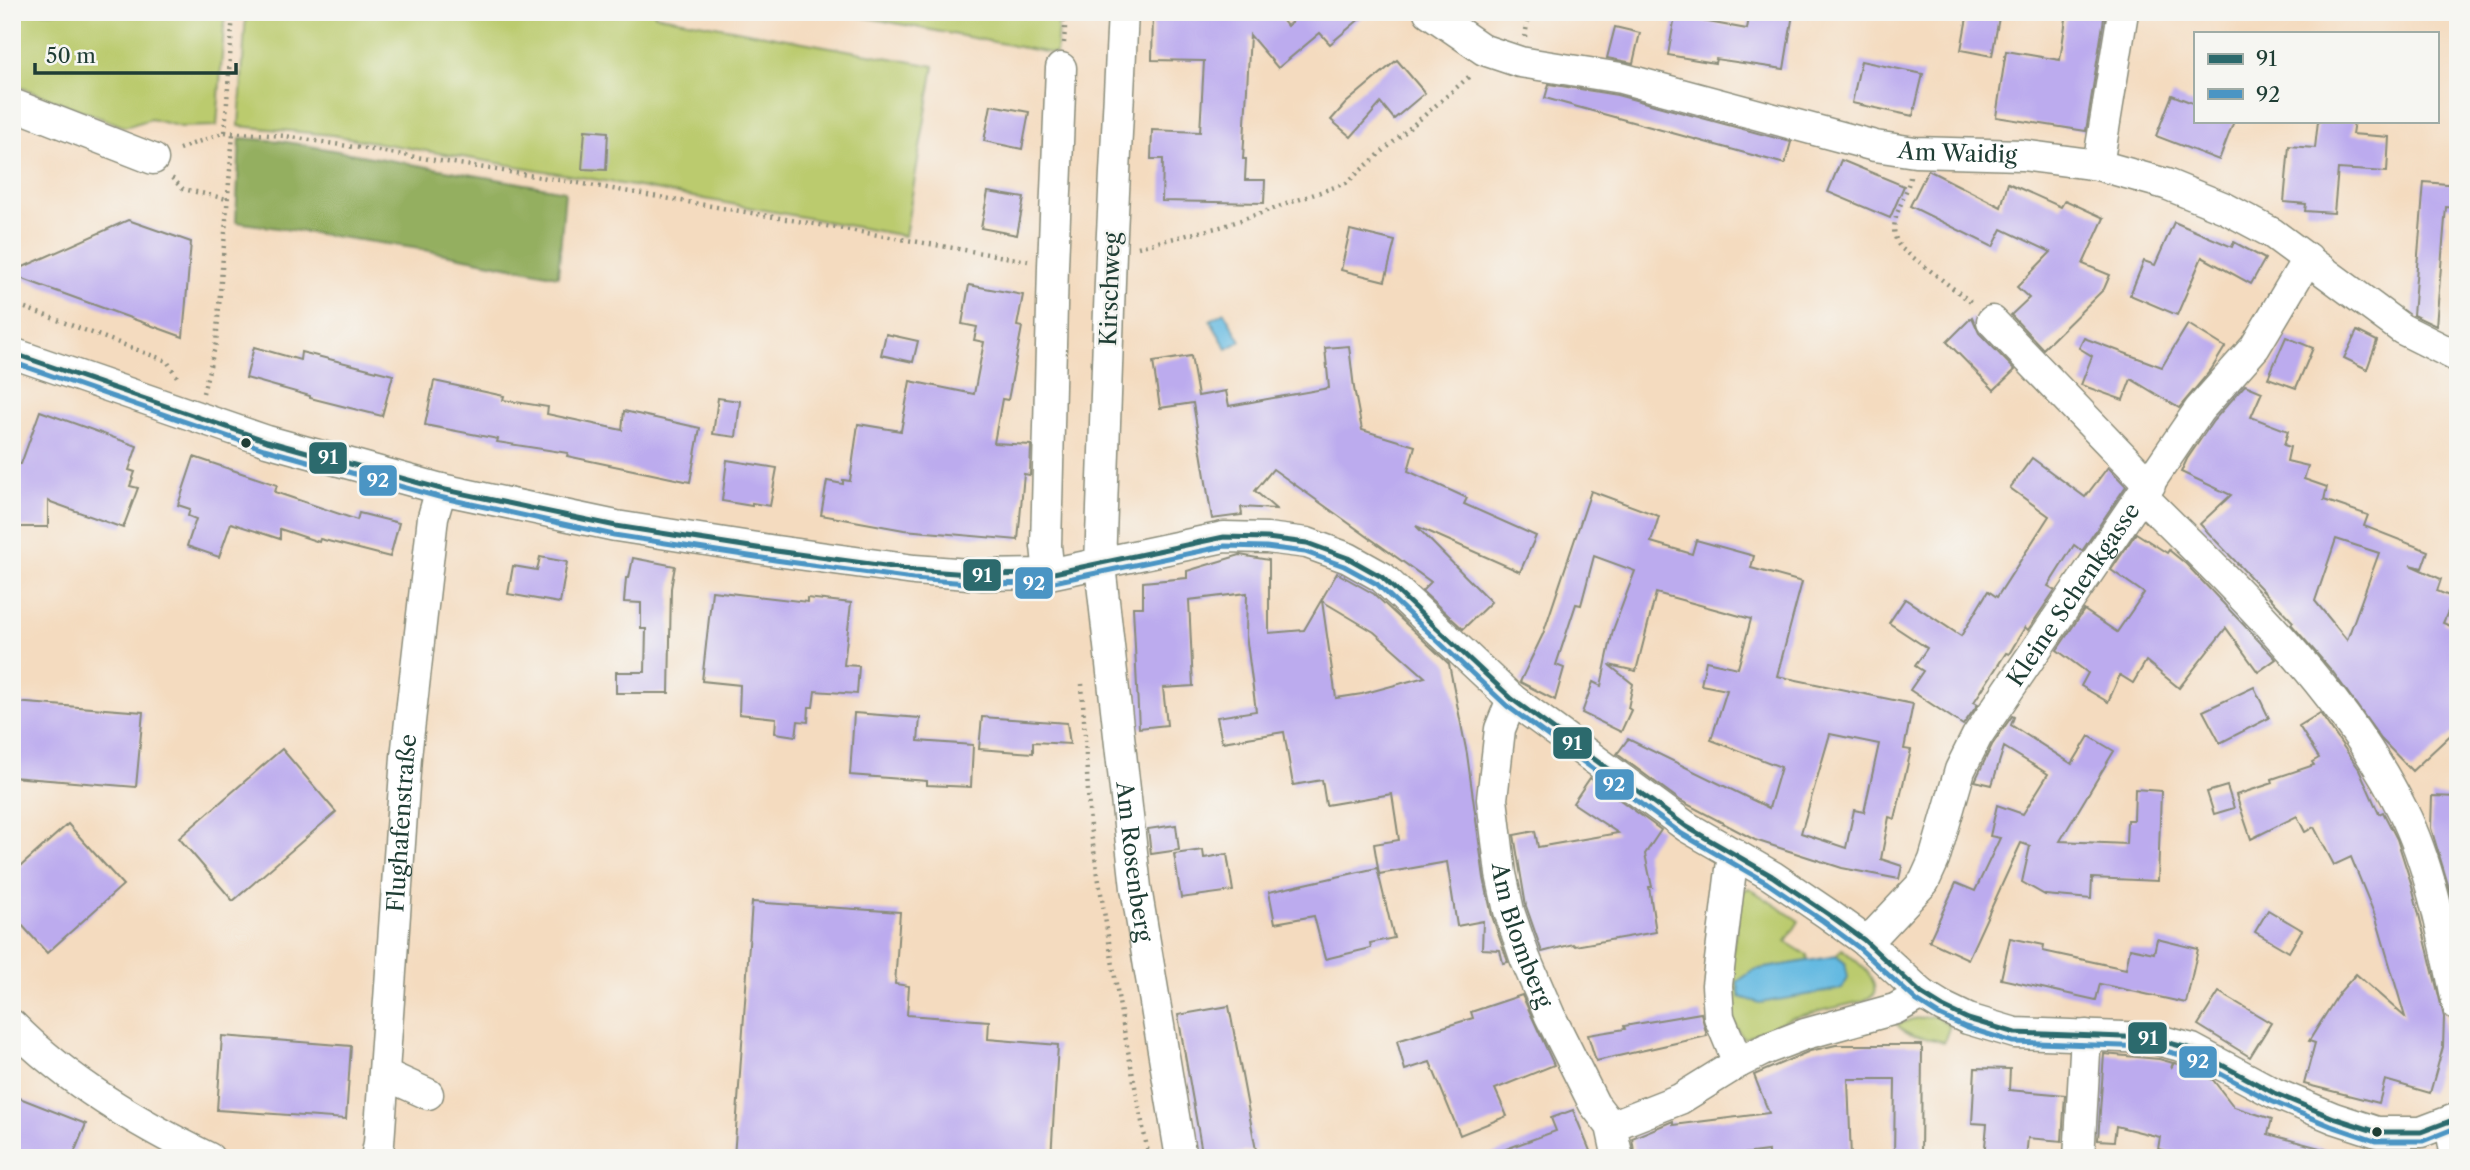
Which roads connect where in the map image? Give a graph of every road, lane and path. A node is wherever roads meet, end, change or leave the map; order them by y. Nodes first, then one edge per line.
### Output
1 (233, 12) edge
2 (1123, 12) edge
3 (1429, 12) edge
4 (2123, 12) edge
5 (1495, 54) junction
6 (1061, 68) dead end
7 (12, 104) edge
8 (225, 132) junction
9 (233, 133) junction
10 (1915, 152) junction
11 (153, 159) junction
12 (2098, 165) junction
13 (228, 199) junction
14 (1111, 253) junction
15 (2308, 258) junction
16 (1053, 266) junction
17 (12, 303) edge
18 (1992, 321) joint
19 (12, 354) edge
20 (2458, 357) edge
21 (185, 390) dead end
22 (194, 393) dead end
23 (202, 396) junction
24 (212, 424) junction
25 (441, 489) junction
26 (2146, 490) junction
27 (1100, 565) junction
28 (1049, 574) junction
29 (1512, 699) junction
30 (1732, 853) junction
31 (1864, 940) junction
32 (1922, 994) junction
33 (2458, 1006) edge
34 (12, 1025) edge
35 (2086, 1035) junction
36 (1738, 1063) junction
37 (384, 1074) junction
38 (428, 1094) dead end
39 (2454, 1120) edge
40 (1611, 1126) junction
41 (209, 1158) edge
42 (376, 1158) edge
43 (1181, 1158) edge
44 (1618, 1158) edge
45 (2079, 1158) edge
46 (2456, 1158) edge

1 - 8 path
2 - 14 street, Kirschweg
3 - 5 street, Am Waidig
4 - 12 street
5 - 10 street, Am Waidig
5 - 14 path
6 - 16 street
7 - 11 street
8 - 9 path
8 - 11 path
9 - 13 path
9 - 16 path
10 - 12 street, Am Waidig
10 - 18 path
11 - 13 path
12 - 15 street, Am Waidig
13 - 23 path
14 - 27 street, Kirschweg
15 - 20 street, Am Waidig
15 - 26 street, Kleine Schenkgasse
16 - 28 street
17 - 21 path
18 - 26 street
19 - 24 street
22 - 23 path
23 - 24 path
24 - 25 street
25 - 28 street
25 - 37 street, Flughafenstraße
26 - 31 street, Kleine Schenkgasse
26 - 33 street
27 - 28 street
27 - 29 street
27 - 43 street, Am Rosenberg
29 - 30 street
29 - 40 street, Am Blomberg
30 - 31 street
30 - 36 street
31 - 32 street
32 - 35 street
32 - 36 street
34 - 41 street
35 - 39 street
35 - 45 street
36 - 40 street
37 - 38 street
37 - 42 street, Flughafenstraße
39 - 46 street
40 - 44 street, Am Blomberg

